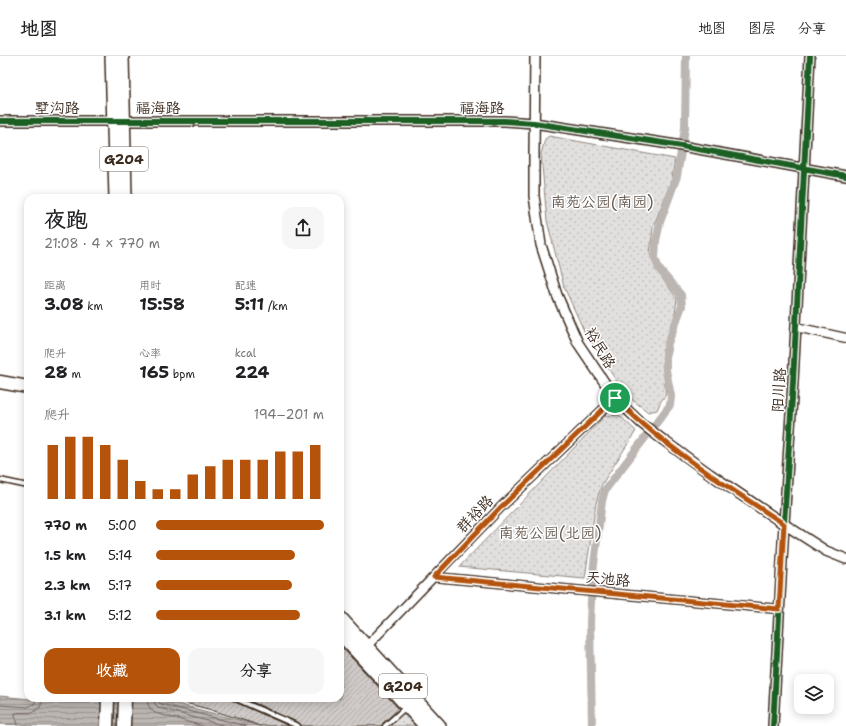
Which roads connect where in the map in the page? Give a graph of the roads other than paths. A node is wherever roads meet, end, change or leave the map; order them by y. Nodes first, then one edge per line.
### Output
1 (112, 56) edge
2 (122, 56) edge
3 (535, 56) edge
4 (810, 56) edge
5 (0, 121) edge
6 (118, 121) junction
7 (534, 122) junction
8 (804, 169) junction
9 (846, 176) edge
10 (116, 194) edge
11 (125, 194) edge
12 (796, 327) junction
13 (846, 338) edge
14 (0, 375) edge
15 (24, 378) edge
16 (0, 382) edge
17 (24, 385) edge
18 (615, 398) junction
19 (0, 480) edge
20 (24, 485) edge
21 (784, 524) junction
22 (846, 559) edge
23 (434, 577) junction
24 (779, 609) junction
25 (344, 624) edge
26 (344, 636) edge
27 (363, 650) junction
28 (108, 702) edge
29 (125, 702) edge
30 (243, 702) edge
31 (408, 705) junction
32 (107, 726) edge
33 (124, 726) edge
34 (298, 726) edge
35 (385, 726) edge
36 (426, 726) edge
37 (439, 726) edge
38 (773, 726) edge

1 - 6 highway, G204
2 - 6 highway, G204
3 - 7 street, 裕民路
4 - 8 street, 阳川路
5 - 6 street, 墅沟路
6 - 7 street, 福海路
6 - 10 highway, G204
6 - 11 highway, G204
7 - 8 street, 福海路
7 - 18 street, 裕民路
8 - 9 street, 福海路
8 - 12 street, 阳川路
12 - 13 street
12 - 21 street, 阳川路
14 - 15 main road
16 - 17 main road
18 - 21 street, 裕民路
18 - 23 street, 群裕路
19 - 20 lane
21 - 22 street, 裕民路
21 - 24 street, 阳川路
23 - 24 street, 天池路
23 - 27 street, 群裕路
24 - 38 street, 阳川路
25 - 27 highway, G204
26 - 27 highway, G204
27 - 31 highway, G204
27 - 37 highway, G204
28 - 32 main road
29 - 33 main road
30 - 34 lane
31 - 35 lane
31 - 36 highway, G204

